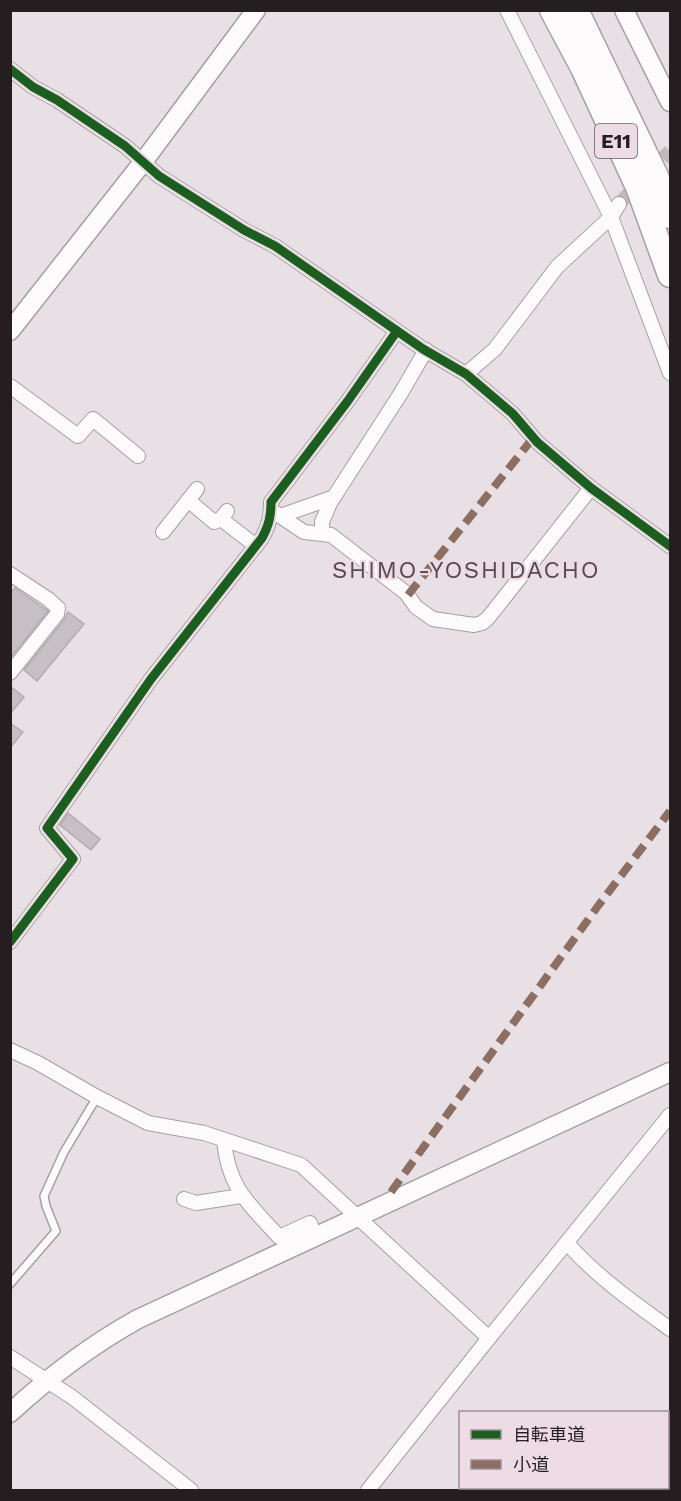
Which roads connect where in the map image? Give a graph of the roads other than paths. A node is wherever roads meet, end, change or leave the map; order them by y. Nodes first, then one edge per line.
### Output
1 (256, 10) edge
2 (507, 10) edge
3 (552, 10) edge
4 (576, 10) edge
5 (624, 10) edge
6 (10, 69) edge
7 (670, 102) edge
8 (143, 162) junction
9 (620, 204) tunnel mouth
10 (670, 216) edge
11 (611, 218) junction
12 (670, 275) edge
13 (12, 326) edge
14 (397, 331) junction
15 (426, 350) junction
16 (670, 373) edge
17 (466, 374) junction
18 (10, 386) edge
19 (138, 456) dead end
20 (591, 488) junction
21 (197, 489) dead end
22 (334, 496) junction
23 (188, 500) junction
24 (276, 513) junction
25 (163, 532) dead end
26 (322, 534) junction
27 (256, 546) junction
28 (670, 546) edge
29 (10, 574) edge
30 (10, 673) edge
31 (10, 942) edge
32 (10, 1050) edge
33 (670, 1072) edge
34 (97, 1097) junction
35 (670, 1115) edge
36 (224, 1140) junction
37 (241, 1196) junction
38 (184, 1199) dead end
39 (357, 1217) junction
40 (315, 1236) junction
41 (567, 1243) junction
42 (10, 1284) edge
43 (670, 1329) edge
44 (489, 1338) junction
45 (10, 1357) edge
46 (47, 1381) junction
47 (10, 1413) edge
48 (190, 1491) edge
49 (368, 1491) edge

1 - 8 street
2 - 11 street
3 - 12 highway, E11
4 - 10 highway, E11
5 - 7 street
6 - 8 street
8 - 13 street
8 - 14 street
9 - 11 street
11 - 16 street
11 - 17 street
14 - 15 street
14 - 24 street
15 - 17 street
15 - 22 street
17 - 20 street
18 - 19 street
20 - 26 street
20 - 28 street
21 - 23 street
22 - 24 street
22 - 26 street
23 - 25 street
23 - 27 street
24 - 26 street
24 - 27 street
27 - 31 street
29 - 30 street
32 - 34 street
33 - 39 street
34 - 36 street
34 - 42 lane
35 - 41 street
36 - 37 street
36 - 39 street
37 - 38 street
37 - 40 street
39 - 40 street
39 - 44 street
40 - 46 street
41 - 43 street
41 - 44 street
44 - 49 street
45 - 46 street
46 - 47 street
46 - 48 street

